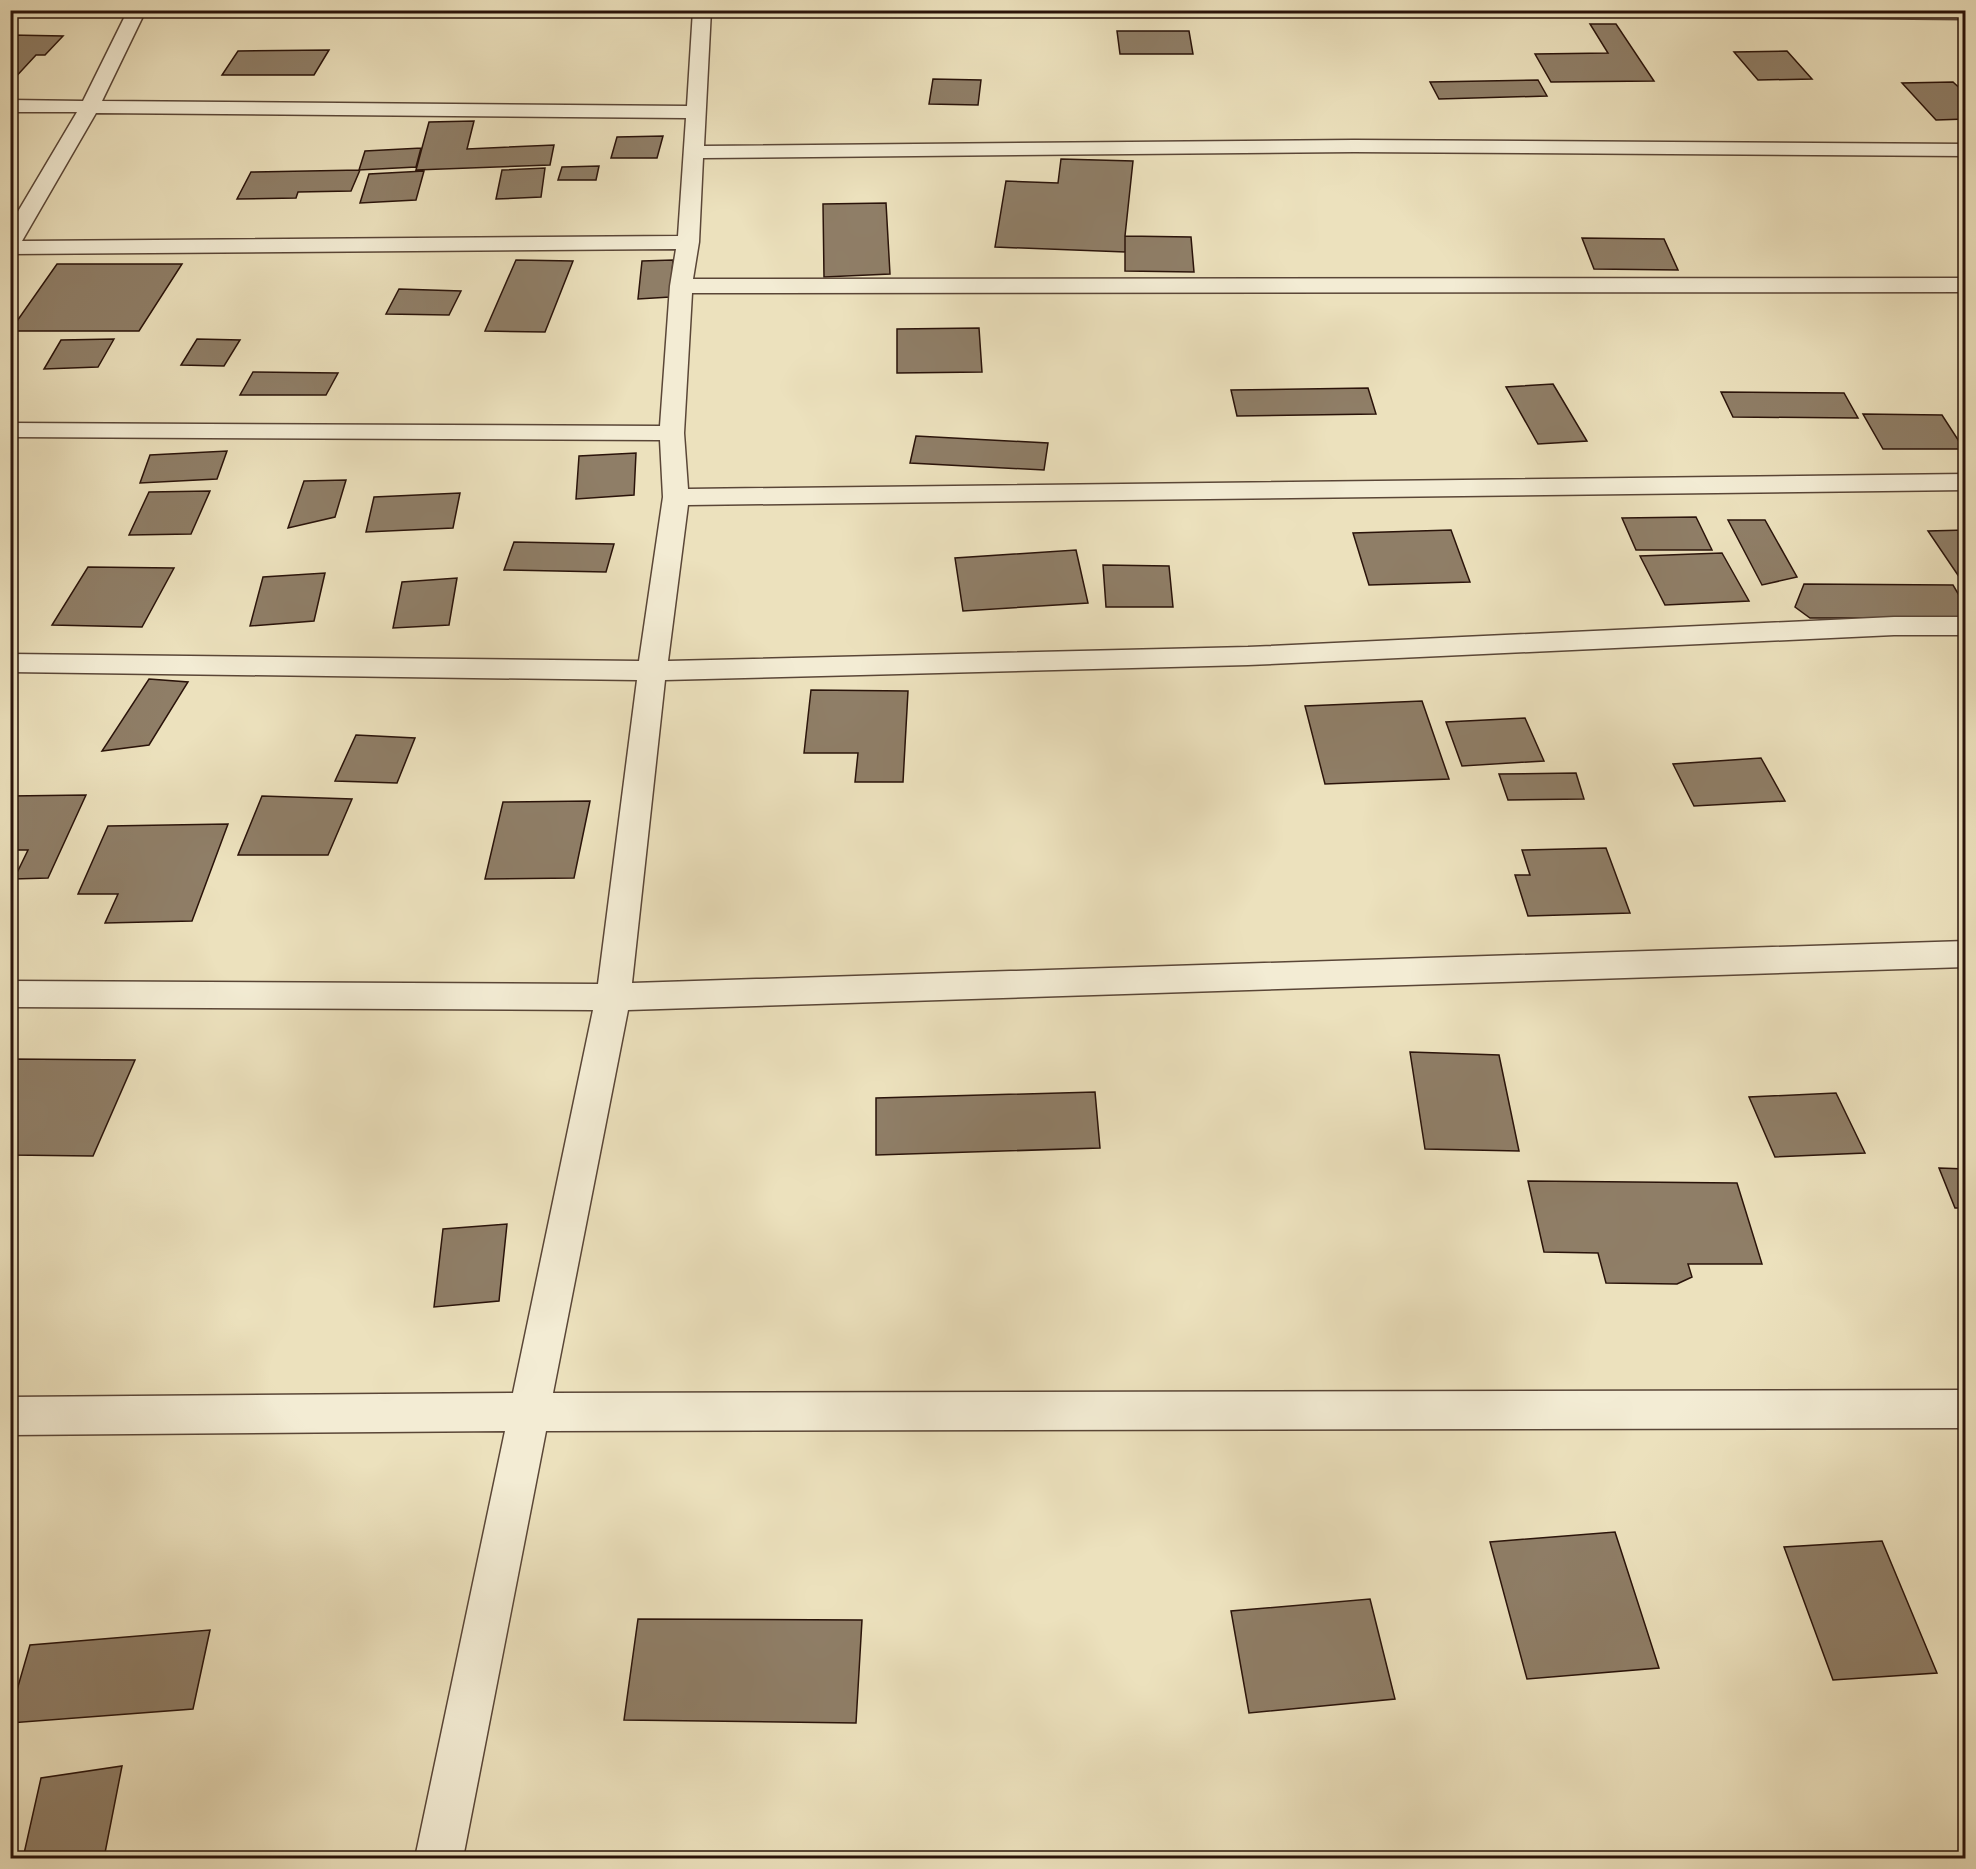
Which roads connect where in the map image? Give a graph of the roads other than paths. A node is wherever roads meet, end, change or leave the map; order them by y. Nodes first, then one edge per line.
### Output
1 (137, 10) edge
2 (702, 10) edge
3 (1521, 10) edge
4 (1965, 14) edge
5 (10, 106) edge
6 (90, 106) junction
7 (695, 112) junction
8 (1965, 150) edge
9 (692, 152) junction
10 (688, 242) junction
11 (10, 246) edge
12 (1965, 285) edge
13 (681, 286) junction
14 (10, 430) edge
15 (672, 434) junction
16 (1965, 482) edge
17 (676, 497) junction
18 (1965, 626) edge
19 (10, 663) edge
20 (652, 671) junction
21 (1965, 954) edge
22 (10, 994) edge
23 (613, 996) junction
24 (1965, 1408) edge
25 (528, 1412) junction
26 (10, 1416) edge
27 (439, 1858) edge

1 - 6 street
2 - 7 street
3 - 4 street
5 - 6 street
6 - 7 street
6 - 11 street
7 - 9 street
8 - 9 street
9 - 10 street
10 - 11 street
10 - 13 street
12 - 13 street
13 - 15 street
14 - 15 street
15 - 17 street
16 - 17 street
17 - 20 street
18 - 20 street
19 - 20 street
20 - 23 street
21 - 23 street
22 - 23 street
23 - 25 street
24 - 25 street
25 - 26 street
25 - 27 street

